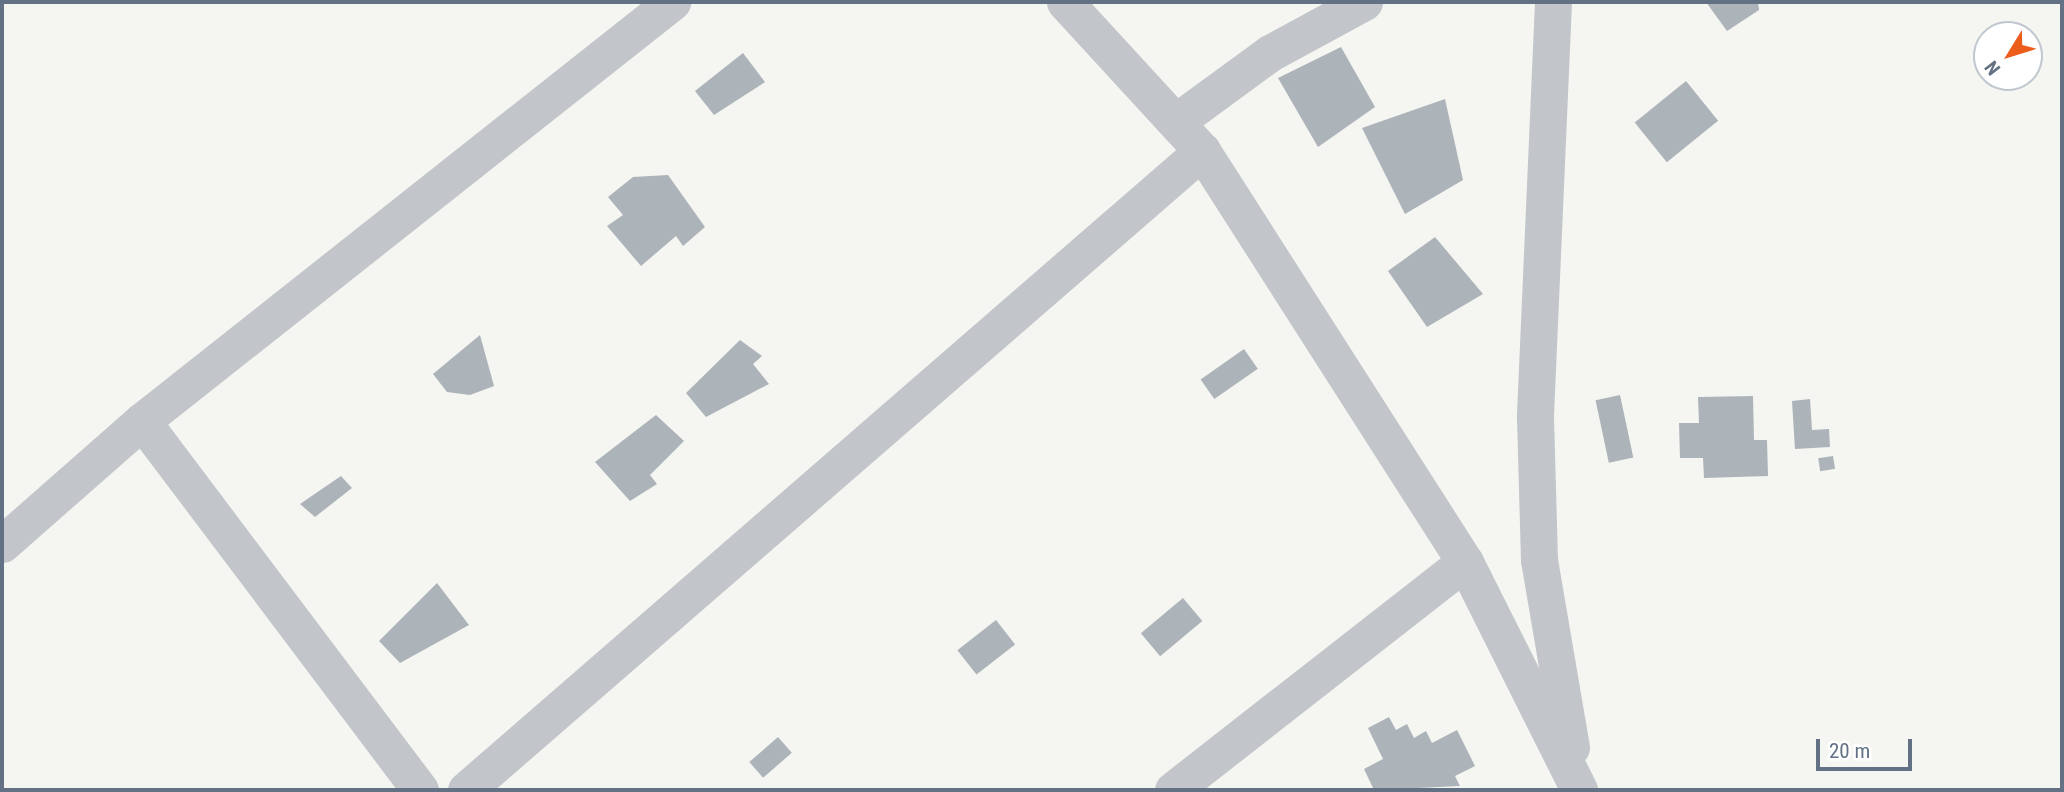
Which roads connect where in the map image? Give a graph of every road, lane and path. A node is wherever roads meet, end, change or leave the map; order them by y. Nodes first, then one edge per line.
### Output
1 (671, 2) edge
2 (1065, 2) edge
3 (1364, 2) edge
4 (1553, 2) edge
5 (1177, 121) junction
6 (1202, 151) junction
7 (142, 421) junction
8 (2, 544) edge
9 (1465, 562) junction
10 (1579, 788) edge
11 (420, 790) edge
12 (466, 790) edge
13 (1173, 790) edge

1 - 7 street
2 - 5 street
3 - 5 street
4 - 10 street
5 - 6 street
6 - 9 street
6 - 12 street
7 - 8 street
7 - 11 street
9 - 10 street
9 - 13 street

